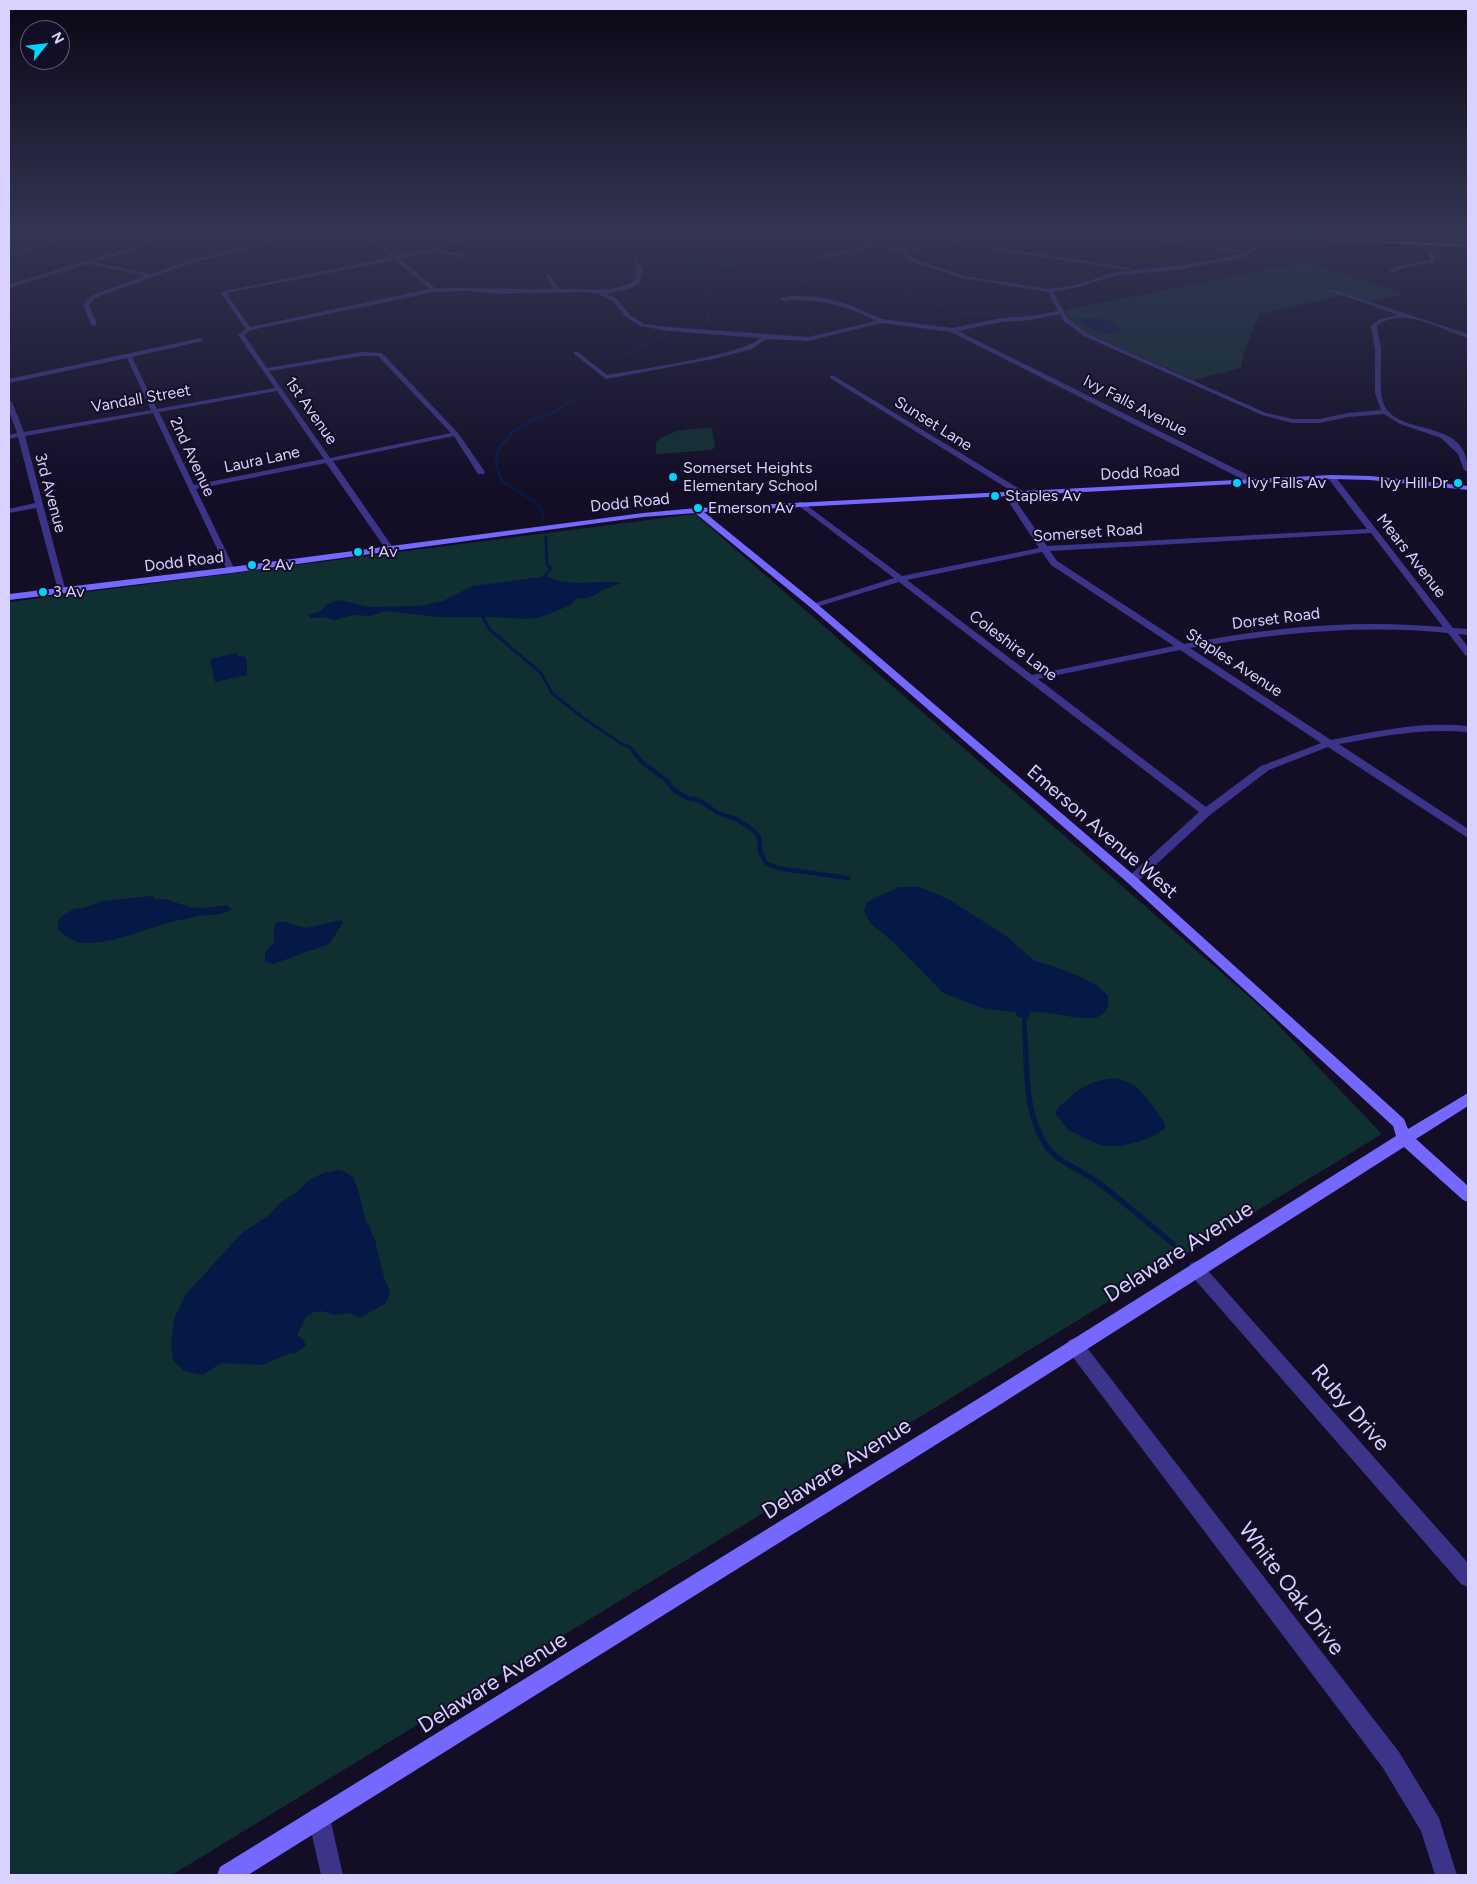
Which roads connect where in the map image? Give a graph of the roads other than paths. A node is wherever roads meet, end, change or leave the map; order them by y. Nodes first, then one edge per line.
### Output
1 (92, 320) edge
2 (243, 320) edge
3 (292, 320) edge
4 (635, 320) edge
5 (1002, 320) edge
6 (1066, 320) edge
7 (1384, 320) edge
8 (1420, 320) edge
9 (880, 321) joint
10 (94, 324) dead end
11 (249, 329) junction
12 (952, 330) junction
13 (1468, 336) edge
14 (764, 337) junction
15 (201, 340) dead end
16 (576, 353) dead end
17 (129, 356) junction
18 (266, 370) junction
19 (832, 377) dead end
20 (9, 381) edge
21 (279, 389) junction
22 (9, 402) edge
23 (155, 411) junction
24 (1386, 412) junction
25 (456, 434) junction
26 (21, 435) junction
27 (9, 437) edge
28 (329, 460) junction
29 (1468, 470) edge
30 (481, 472) dead end
31 (1331, 477) junction
32 (1253, 481) junction
33 (191, 488) junction
34 (1468, 488) edge
35 (1020, 493) junction
36 (802, 504) junction
37 (39, 505) junction
38 (697, 510) junction
39 (9, 511) edge
40 (1372, 531) junction
41 (390, 549) junction
42 (1045, 549) junction
43 (231, 570) junction
44 (901, 579) junction
45 (62, 592) junction
46 (9, 597) edge
47 (813, 605) junction
48 (1449, 629) junction
49 (1468, 632) edge
50 (1181, 646) junction
51 (1468, 653) edge
52 (1030, 678) junction
53 (1468, 729) edge
54 (1330, 743) junction
55 (1206, 812) junction
56 (1468, 834) edge
57 (1132, 880) junction
58 (1468, 1099) edge
59 (1404, 1138) junction
60 (1468, 1195) edge
61 (1196, 1269) junction
62 (1075, 1346) junction
63 (1468, 1577) edge
64 (319, 1818) junction
65 (228, 1875) edge
66 (332, 1875) edge
67 (1446, 1875) edge

1 - 10 street
2 - 11 street
3 - 11 street
4 - 14 street
5 - 12 street
6 - 24 street
7 - 24 street
8 - 13 street
9 - 12 street
9 - 14 street
11 - 18 street, 1st Avenue
12 - 32 street, Ivy Falls Avenue
14 - 16 street
15 - 17 street
17 - 20 street
17 - 23 street, 2nd Avenue
18 - 21 street, 1st Avenue
18 - 25 street
19 - 35 street, Sunset Lane
21 - 23 street, Vandall Street
21 - 28 street, 1st Avenue
22 - 26 street, 3rd Avenue
23 - 26 street, Vandall Street
23 - 33 street, 2nd Avenue
24 - 29 street
25 - 28 street, Laura Lane
25 - 30 street
26 - 27 street, Vandall Street
26 - 37 street, 3rd Avenue
28 - 33 street, Laura Lane
28 - 41 street, 1st Avenue
31 - 32 street, Dodd Road
31 - 34 street, Dodd Road
31 - 40 street, Mears Avenue
32 - 35 street, Dodd Road
33 - 43 street, 2nd Avenue
35 - 36 street, Dodd Road
35 - 42 street, Staples Avenue
36 - 38 street, Dodd Road
36 - 44 street, Coleshire Lane
37 - 39 street
37 - 45 street, 3rd Avenue
38 - 41 street, Dodd Road
38 - 47 street, Emerson Avenue West
40 - 42 street, Somerset Road
40 - 48 street, Mears Avenue
41 - 43 street, Dodd Road
42 - 44 street, Somerset Road
42 - 50 street, Staples Avenue
43 - 45 street, Dodd Road
44 - 47 street, Somerset Road
44 - 52 street, Coleshire Lane
45 - 46 street, Dodd Road
47 - 57 street, Emerson Avenue West
48 - 49 street, Dorset Road
48 - 50 street, Dorset Road
48 - 51 street, Mears Avenue
50 - 52 street, Dorset Road
50 - 54 street, Staples Avenue
52 - 55 street, Coleshire Lane
53 - 54 street
54 - 55 street
54 - 56 street, Staples Avenue
55 - 57 street
57 - 59 street, Emerson Avenue West
58 - 59 street, Delaware Avenue
59 - 60 street, Emerson Avenue West
59 - 61 street, Delaware Avenue
61 - 62 street, Delaware Avenue
61 - 63 street, Ruby Drive
62 - 64 street, Delaware Avenue
62 - 67 street, White Oak Drive
64 - 65 street, Delaware Avenue
64 - 66 street

